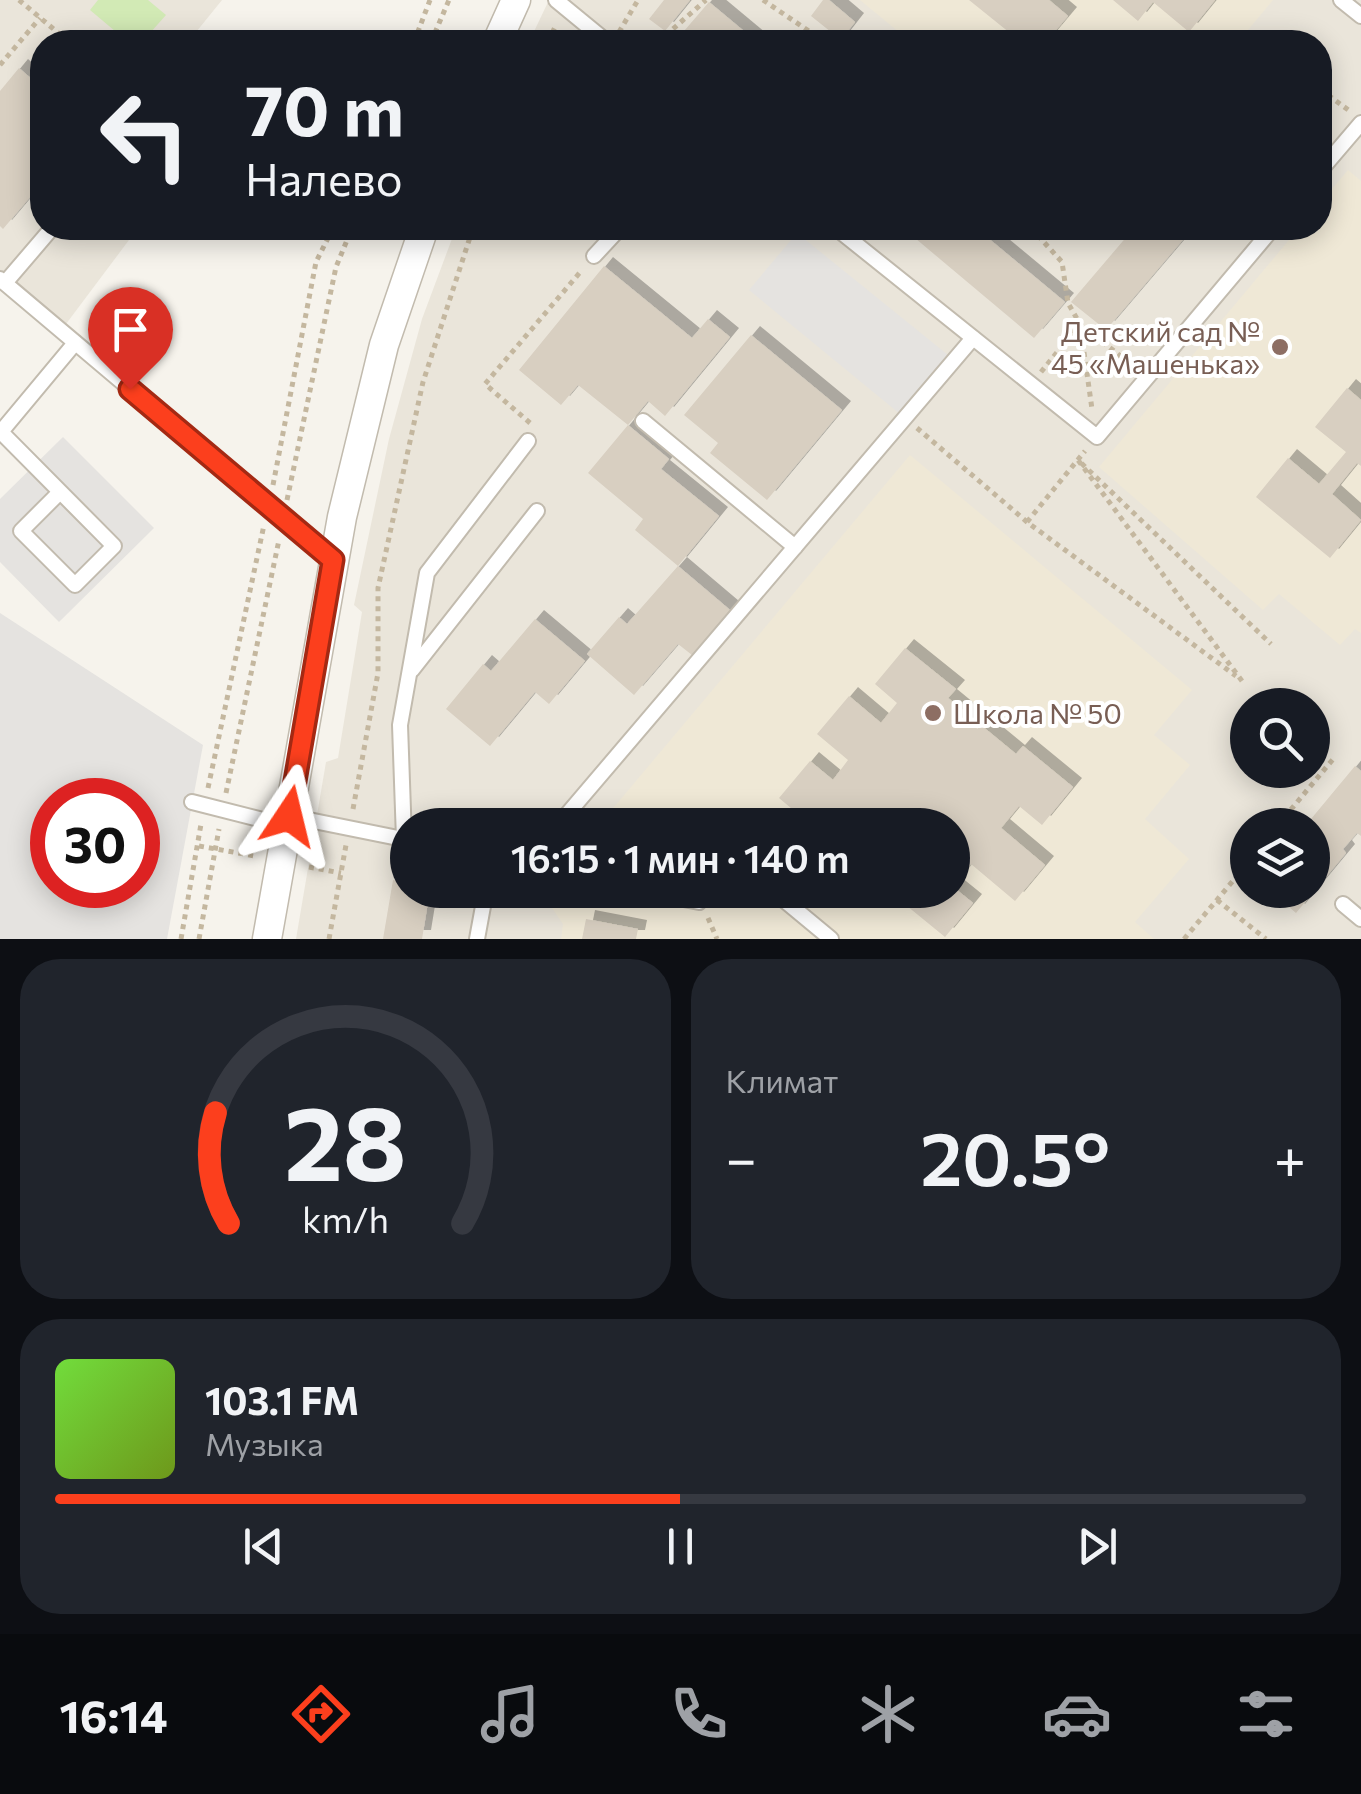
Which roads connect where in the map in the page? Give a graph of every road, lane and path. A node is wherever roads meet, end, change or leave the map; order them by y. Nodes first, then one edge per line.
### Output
1 (19, 0) edge
2 (430, 0) edge
3 (449, 0) edge
4 (556, 0) edge
5 (638, 0) edge
6 (706, 0) edge
7 (763, 0) edge
8 (1340, 0) edge
9 (508, 4) edge
10 (1361, 16) edge
11 (40, 18) junction
12 (54, 30) edge
13 (419, 30) edge
14 (436, 30) edge
15 (500, 30) edge
16 (595, 30) edge
17 (618, 30) edge
18 (672, 30) edge
19 (807, 30) edge
20 (0, 65) edge
21 (1332, 98) edge
22 (1361, 121) edge
23 (1332, 156) edge
24 (41, 240) edge
25 (327, 240) edge
26 (347, 240) edge
27 (420, 240) edge
28 (469, 240) edge
29 (609, 240) edge
30 (851, 240) edge
31 (1042, 240) edge
32 (1263, 240) edge
33 (594, 256) joint
34 (2, 281) edge
35 (1080, 324) junction
36 (974, 338) junction
37 (75, 342) junction
38 (1147, 377) junction
39 (1031, 384) junction
40 (905, 418) junction
41 (644, 421) dead end
42 (0, 432) edge
43 (1097, 437) junction
44 (528, 441) joint
45 (1078, 460) junction
46 (60, 492) junction
47 (269, 506) junction
48 (537, 510) dead end
49 (283, 518) junction
50 (1027, 522) junction
51 (795, 548) junction
52 (333, 560) junction
53 (1271, 644) dead end
54 (409, 675) junction
55 (1334, 758) dead end
56 (198, 803) junction
57 (404, 808) edge
58 (573, 808) edge
59 (1292, 808) edge
60 (222, 809) junction
61 (288, 821) junction
62 (350, 828) junction
63 (390, 837) edge
64 (198, 846) junction
65 (216, 849) junction
66 (255, 856) dead end
67 (309, 866) dead end
68 (341, 872) junction
69 (1230, 884) edge
70 (1217, 900) junction
71 (1343, 904) dead end
72 (483, 908) edge
73 (794, 908) edge
74 (1361, 918) edge
75 (181, 939) edge
76 (200, 939) edge
77 (267, 939) edge
78 (329, 939) edge
79 (477, 939) edge
80 (831, 939) edge
81 (1184, 939) edge
82 (1266, 939) edge

1 - 11 path
2 - 13 path
3 - 14 path
4 - 16 lane
5 - 17 path
6 - 18 path
7 - 19 path
8 - 10 lane
9 - 15 street
11 - 12 path
11 - 20 path
21 - 22 path
22 - 23 lane
24 - 34 lane
25 - 47 path
26 - 49 path
27 - 52 street
28 - 62 path
29 - 33 lane
30 - 36 lane
31 - 35 path
32 - 38 lane
33 - 44 path
34 - 37 lane
35 - 38 path
35 - 39 path
35 - 43 path
36 - 39 lane
36 - 40 lane
37 - 42 lane
37 - 47 lane
38 - 43 lane
39 - 43 lane
40 - 50 path
40 - 51 lane
41 - 51 lane
42 - 46 lane
43 - 45 path
44 - 54 lane
45 - 50 path
45 - 50 path
45 - 53 path
46 - 46 lane
47 - 49 lane
47 - 56 path
48 - 54 lane
49 - 52 lane
49 - 60 path
51 - 58 lane
52 - 61 street
54 - 57 lane
55 - 59 path
56 - 60 lane
56 - 64 path
60 - 61 lane
60 - 65 path
61 - 62 lane
61 - 77 street
62 - 63 lane
62 - 68 path
64 - 65 path
64 - 75 path
65 - 66 path
65 - 76 path
67 - 68 path
68 - 78 path
69 - 70 path
70 - 81 path
70 - 82 path
71 - 74 lane
72 - 79 lane
73 - 80 lane

